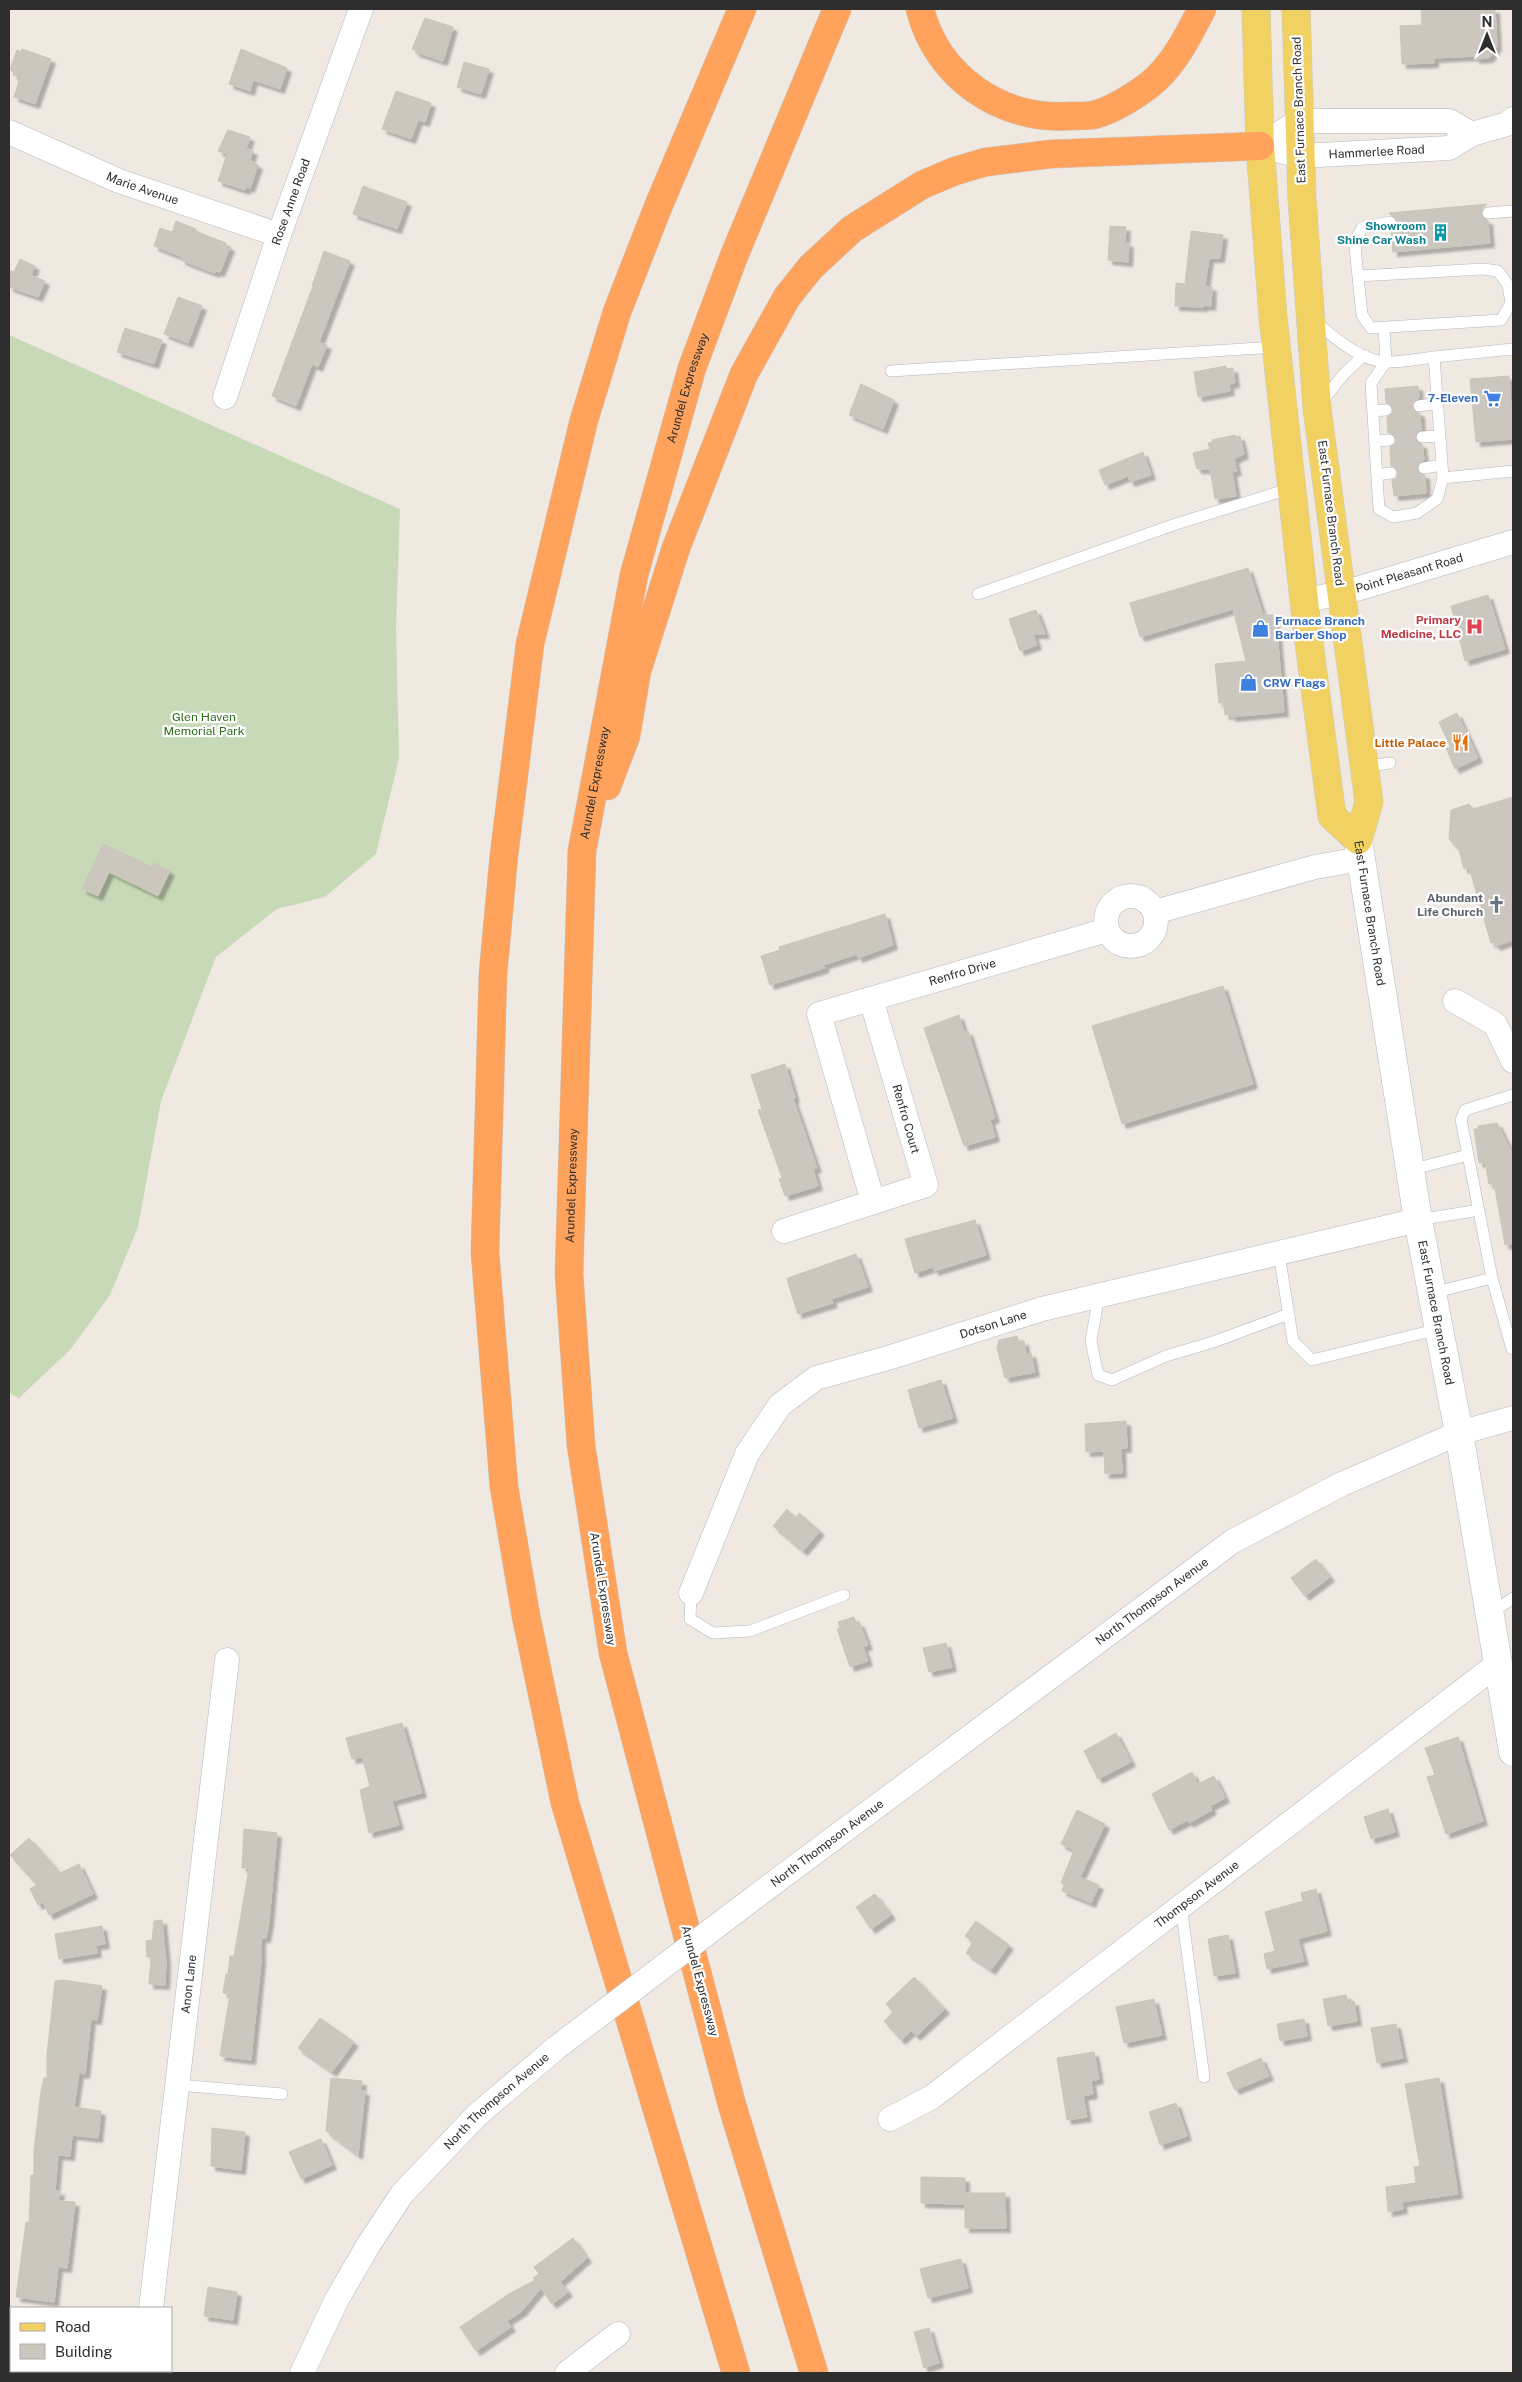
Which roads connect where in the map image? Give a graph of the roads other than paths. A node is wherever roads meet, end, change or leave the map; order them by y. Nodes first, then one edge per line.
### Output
1 (362, 9) edge
2 (728, 9) edge
3 (742, 9) edge
4 (837, 9) edge
5 (920, 9) edge
6 (1202, 9) edge
7 (1256, 9) edge
8 (1296, 9) edge
9 (727, 44) junction
10 (1513, 119) edge
11 (1299, 121) junction
12 (9, 132) edge
13 (1472, 134) junction
14 (1260, 146) junction
15 (1301, 156) junction
16 (1513, 211) edge
17 (1488, 213) dead end
18 (1390, 222) dead end
19 (279, 235) junction
20 (1358, 276) junction
21 (1311, 318) junction
22 (1384, 328) junction
23 (1276, 347) junction
24 (1513, 350) edge
25 (1364, 355) junction
26 (1434, 358) junction
27 (1386, 362) junction
28 (891, 371) dead end
29 (225, 397) dead end
30 (1438, 403) junction
31 (1419, 406) dead end
32 (1317, 408) junction
33 (1386, 410) dead end
34 (1373, 411) junction
35 (1440, 436) junction
36 (1422, 437) dead end
37 (1389, 440) dead end
38 (1375, 441) junction
39 (1442, 464) junction
40 (1424, 468) dead end
41 (1513, 472) edge
42 (1392, 473) dead end
43 (1377, 475) junction
44 (1443, 478) junction
45 (1292, 488) junction
46 (1513, 542) edge
47 (1341, 592) junction
48 (978, 594) dead end
49 (1304, 601) junction
50 (1360, 849) junction
51 (582, 851) junction
52 (1155, 912) junction
53 (1107, 930) junction
54 (872, 998) junction
55 (1455, 1001) dead end
56 (1513, 1061) edge
57 (1513, 1095) edge
58 (1468, 1155) junction
59 (1410, 1170) junction
60 (873, 1202) junction
61 (1479, 1210) junction
62 (1418, 1220) junction
63 (784, 1232) dead end
64 (1279, 1254) junction
65 (1492, 1278) junction
66 (1432, 1293) junction
67 (1099, 1295) junction
68 (1289, 1314) junction
69 (1439, 1329) junction
70 (1512, 1349) edge
71 (1513, 1418) edge
72 (1459, 1433) junction
73 (691, 1593) joint
74 (844, 1595) dead end
75 (1513, 1598) edge
76 (1490, 1614) junction
77 (226, 1660) dead end
78 (1506, 1661) edge
79 (1513, 1752) edge
80 (1182, 1906) junction
81 (1204, 2077) dead end
82 (179, 2085) junction
83 (282, 2094) dead end
84 (890, 2119) dead end
85 (151, 2307) edge
86 (618, 2334) dead end
87 (302, 2373) edge
88 (567, 2373) edge
89 (736, 2373) edge
90 (814, 2373) edge

1 - 19 street, Rose Anne Road
2 - 9 highway
3 - 9 highway
4 - 51 highway, Arundel Expressway
5 - 6 highway
7 - 14 main road
8 - 11 main road, East Furnace Branch Road
9 - 89 highway
10 - 13 street, Hammerlee Road
11 - 13 street
11 - 14 street
11 - 15 main road, East Furnace Branch Road
12 - 19 street, Marie Avenue
13 - 15 street, Hammerlee Road
14 - 15 street, Hammerlee Road
14 - 23 main road
14 - 51 highway
15 - 21 main road, East Furnace Branch Road
16 - 17 lane
18 - 20 lane
19 - 29 street, Rose Anne Road
20 - 22 lane
20 - 22 lane
21 - 25 lane
21 - 32 main road, East Furnace Branch Road
22 - 27 lane
23 - 28 lane
23 - 45 main road
24 - 26 lane
25 - 27 lane
25 - 32 lane
26 - 27 lane
26 - 30 lane
27 - 34 lane
30 - 31 lane
30 - 35 lane
32 - 47 main road, East Furnace Branch Road
33 - 34 lane
34 - 38 lane
35 - 36 lane
35 - 39 lane
37 - 38 lane
38 - 43 lane
39 - 40 lane
39 - 44 lane
41 - 44 lane
42 - 43 lane
43 - 44 lane
45 - 48 lane
45 - 49 main road
46 - 47 street, Point Pleasant Road
47 - 49 street, Point Pleasant Road
47 - 50 main road, East Furnace Branch Road
49 - 50 main road
50 - 52 street
50 - 59 main road, East Furnace Branch Road
51 - 90 highway, Arundel Expressway
52 - 53 street
52 - 53 street
53 - 54 street, Renfro Drive
54 - 60 street, Renfro Court
54 - 60 street, Renfro Drive
55 - 56 street
57 - 58 lane
58 - 59 lane
58 - 61 lane
59 - 62 main road, East Furnace Branch Road
60 - 63 street, Renfro Court
61 - 62 lane
61 - 65 lane
62 - 64 street, Dotson Lane
62 - 66 main road, East Furnace Branch Road
64 - 67 street, Dotson Lane
64 - 68 lane
65 - 66 lane
65 - 70 lane
66 - 69 main road, East Furnace Branch Road
67 - 68 lane
67 - 73 street, Dotson Lane
68 - 69 lane
69 - 72 main road, East Furnace Branch Road
71 - 72 street, North Thompson Avenue
72 - 76 main road, East Furnace Branch Road
72 - 87 street, North Thompson Avenue, bridge
73 - 74 lane
75 - 76 lane
76 - 78 main road, East Furnace Branch Road
77 - 82 street, Anon Lane
78 - 79 main road, East Furnace Branch Road
78 - 80 street, Thompson Avenue
80 - 81 lane
80 - 84 street, Thompson Avenue
82 - 83 lane
82 - 85 street, Anon Lane
86 - 88 street

